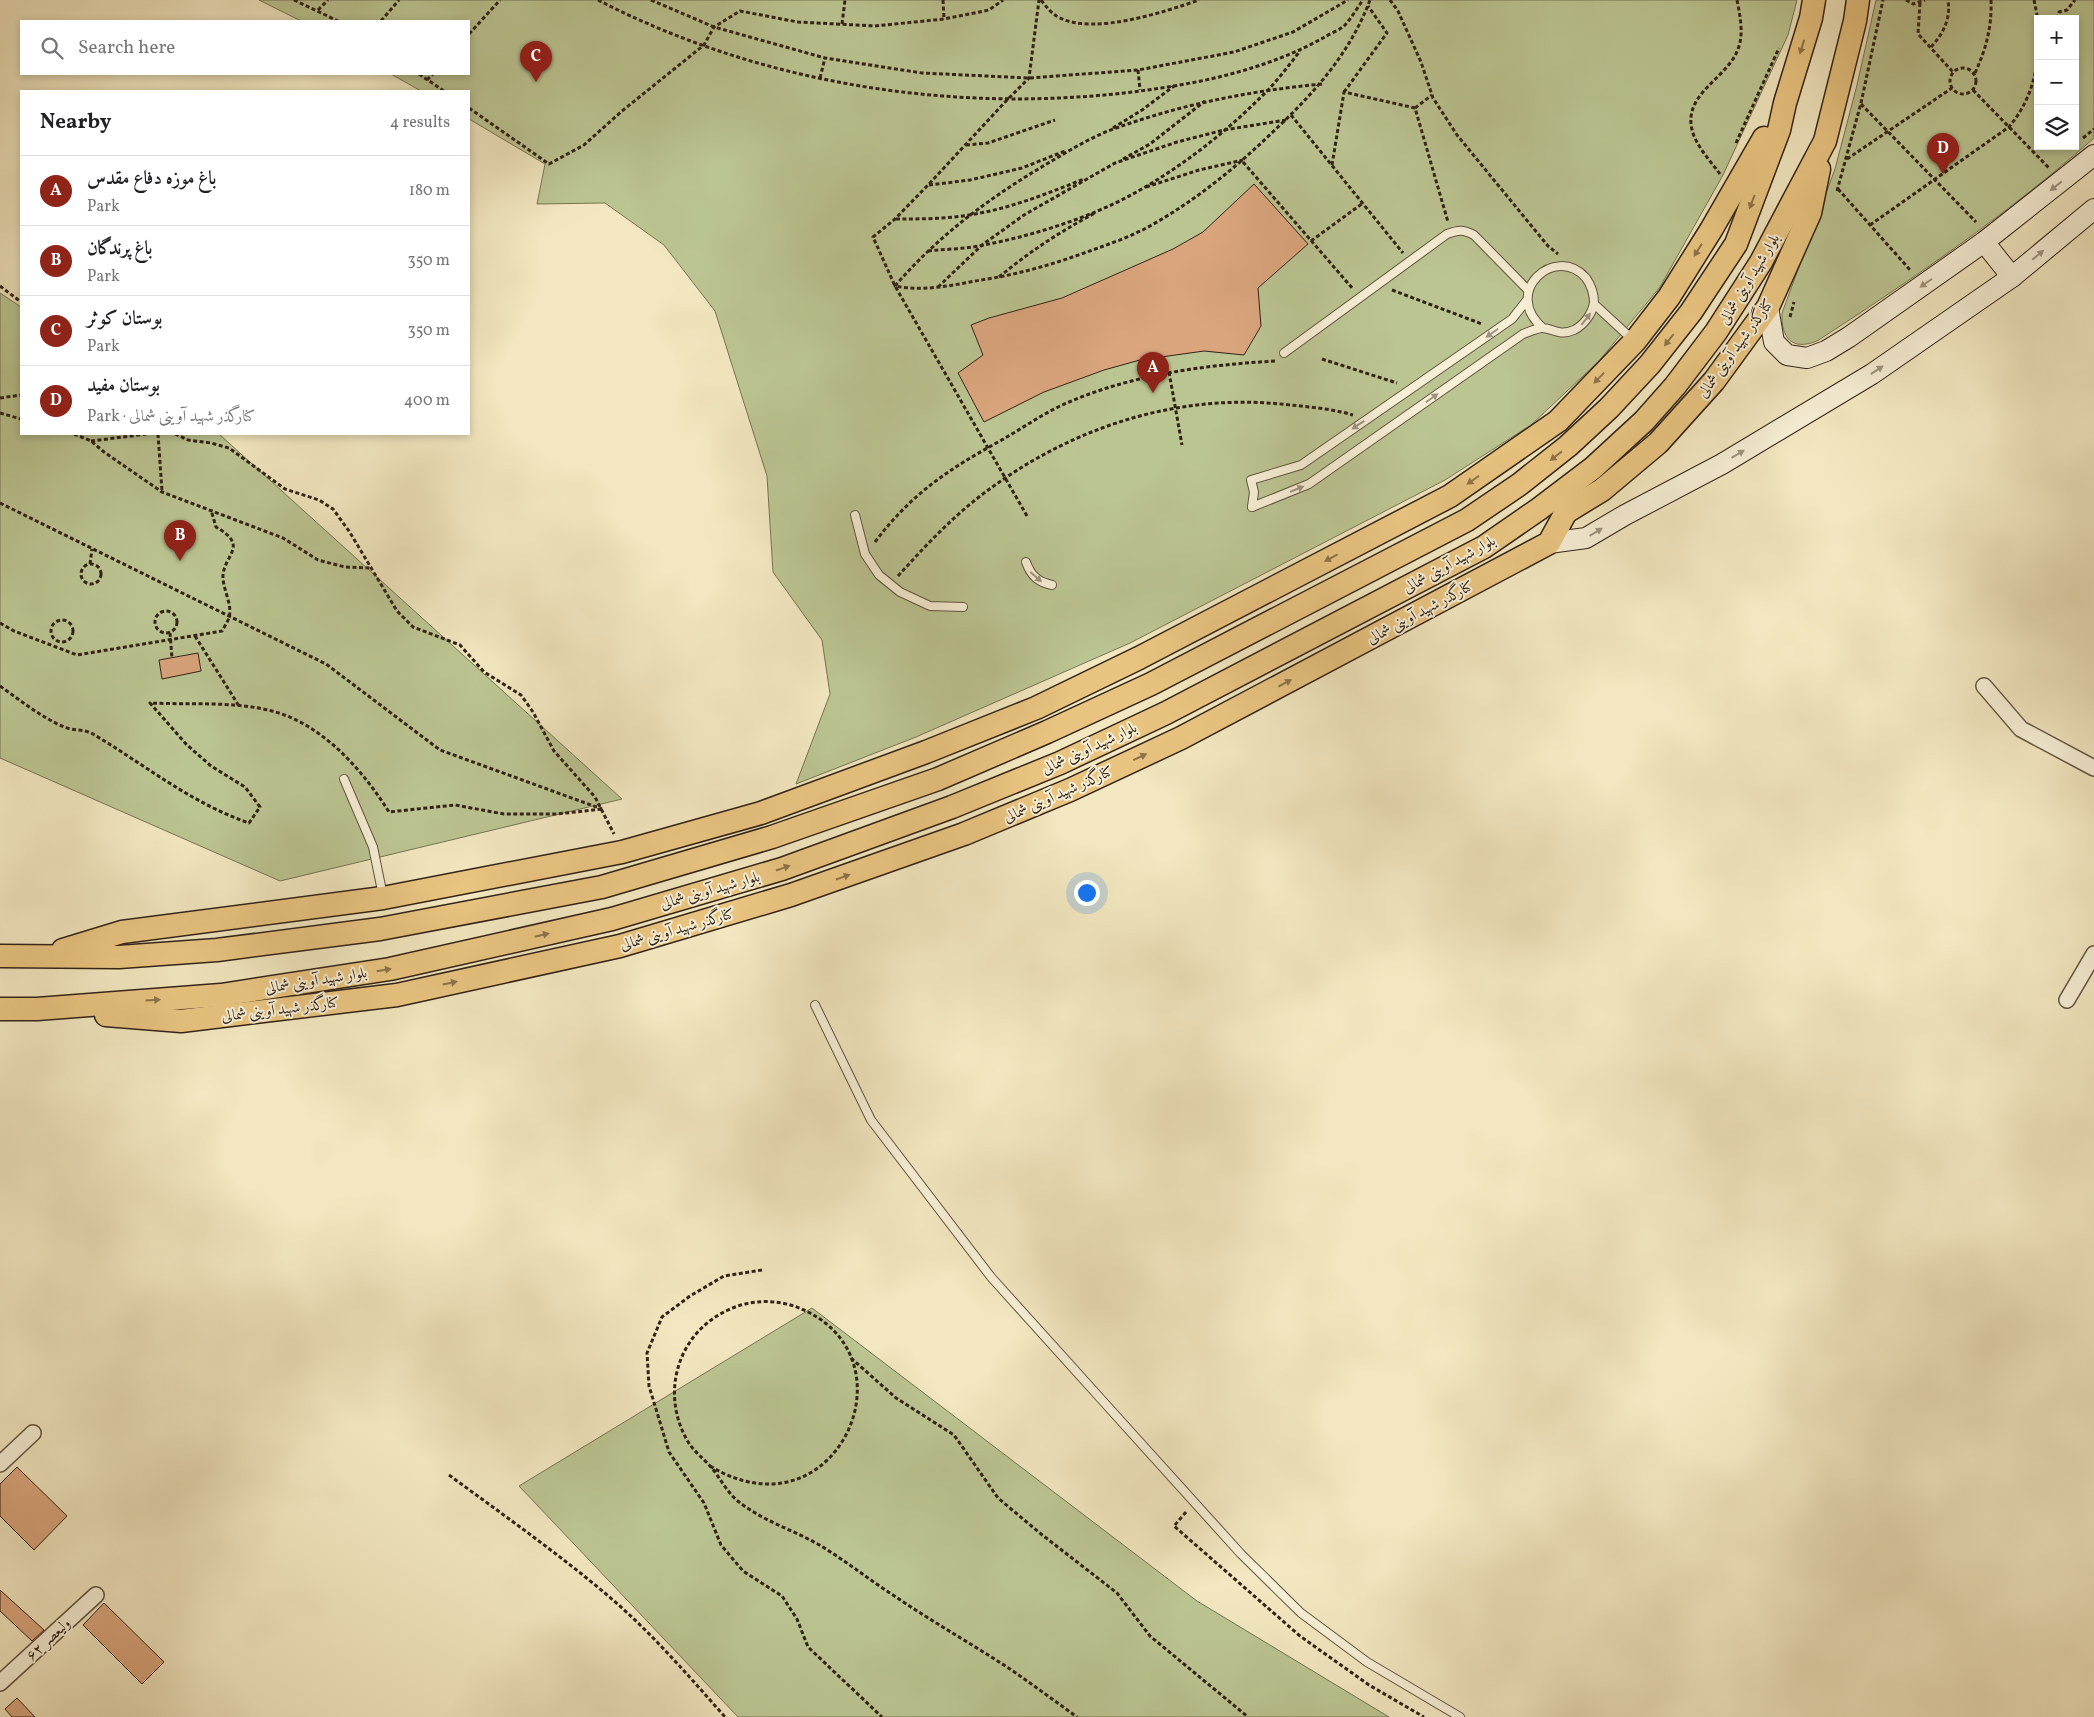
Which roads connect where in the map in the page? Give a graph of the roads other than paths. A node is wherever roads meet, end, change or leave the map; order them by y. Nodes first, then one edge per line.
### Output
1 (1814, 0) edge
2 (1858, 0) edge
3 (1785, 103) junction
4 (1825, 141) junction
5 (2094, 155) edge
6 (2094, 209) edge
7 (1984, 242) junction
8 (2012, 277) junction
9 (1528, 290) junction
10 (1527, 300) junction
11 (1594, 304) junction
12 (1768, 307) junction
13 (1543, 328) junction
14 (1635, 341) junction
15 (1284, 353) road end
16 (855, 515) dead end
17 (1549, 543) junction
18 (1026, 562) dead end
19 (1052, 585) dead end
20 (963, 606) dead end
21 (1984, 686) dead end
22 (2094, 768) edge
23 (344, 779) dead end
24 (384, 898) junction
25 (2094, 954) edge
26 (0, 956) edge
27 (44, 956) junction
28 (2066, 1000) dead end
29 (815, 1005) dead end
30 (0, 1009) edge
31 (38, 1009) junction
32 (33, 1433) dead end
33 (0, 1464) edge
34 (96, 1595) dead end
35 (0, 1683) edge
36 (1460, 1717) edge

1 -> 3 main road, بلوار شهید آوینی شمالی
2 - 4 main road, بلوار شهید آوینی شمالی
3 -> 14 main road
3 -> 27 main road, بلوار شهید آوینی شمالی
4 - 12 main road, کنارگذر شهید آوینی شمالی
31 -> 4 main road, بلوار شهید آوینی شمالی
5 -> 7 street
8 -> 6 street
7 - 8 street
7 -> 12 street
17 -> 8 street
9 - 10 lane
9 - 11 lane
9 - 15 lane
10 - 13 lane
10 -> 13 lane
13 -> 11 lane
11 - 14 lane
12 - 17 main road, کنارگذر شهید آوینی شمالی
14 -> 24 main road
16 - 20 lane
31 -> 17 main road, کنارگذر شهید آوینی شمالی
18 -> 19 lane
21 - 22 street
23 - 24 lane
24 - 27 main road
25 - 28 street
26 - 27 main road, بلوار شهید آوینی شمالی
29 - 36 lane
30 - 31 main road, بلوار شهید آوینی شمالی
32 - 33 street
34 - 35 street, ولیعصر ۶۲

